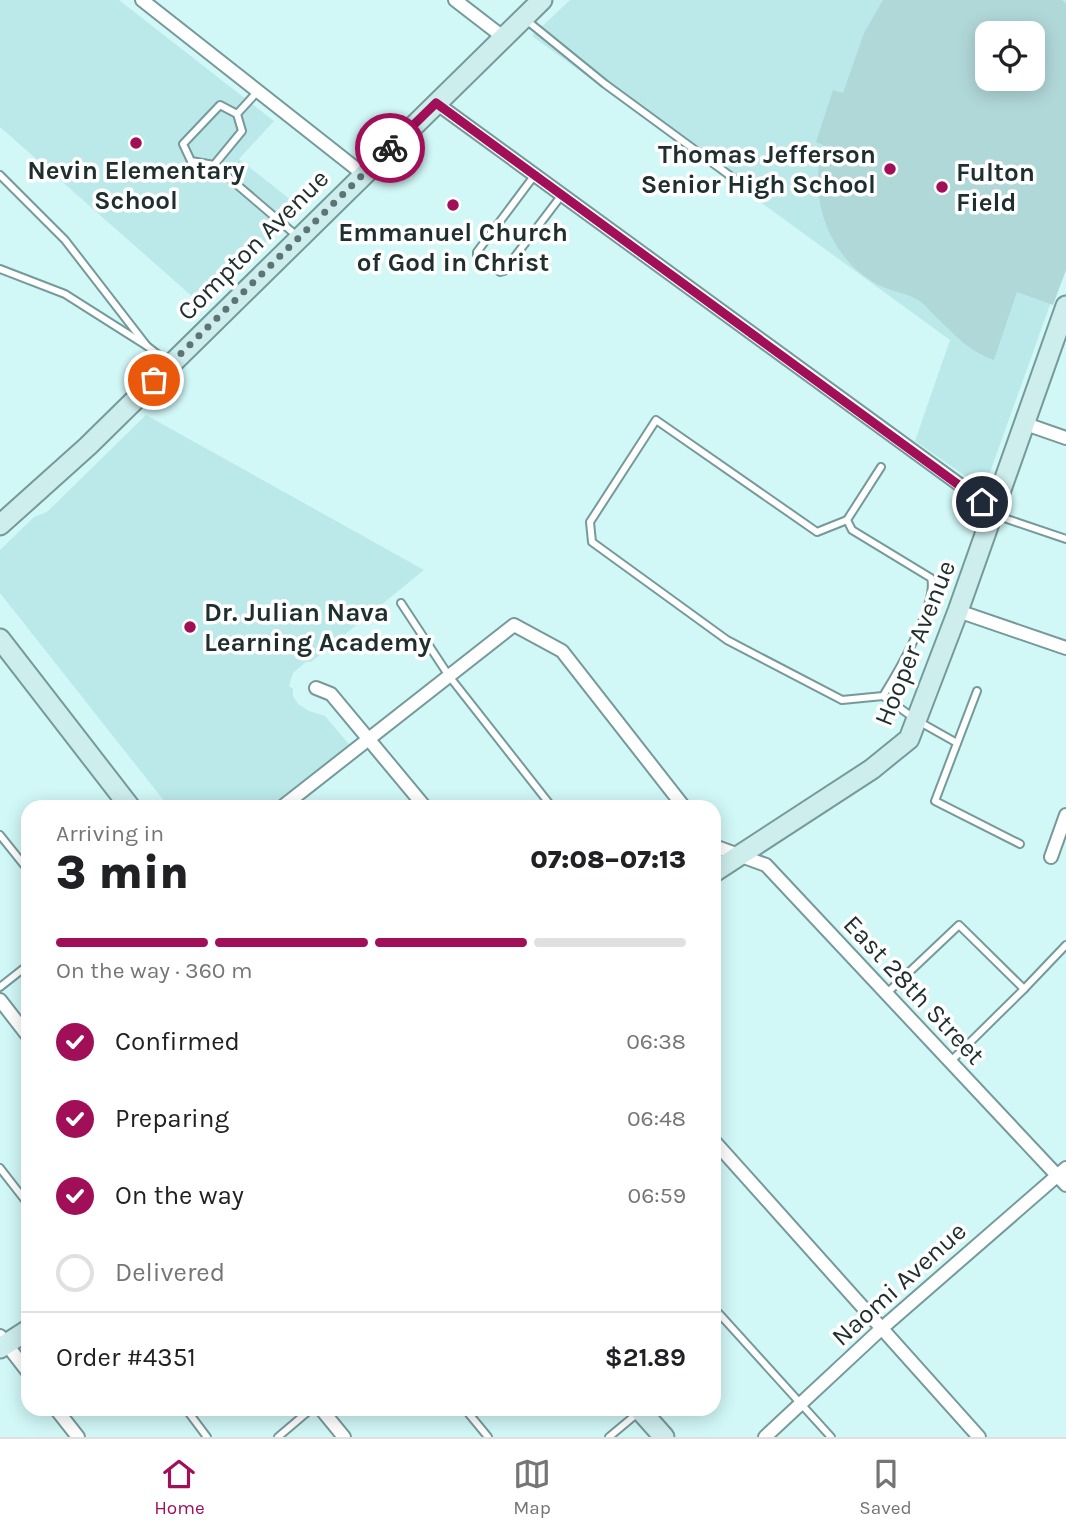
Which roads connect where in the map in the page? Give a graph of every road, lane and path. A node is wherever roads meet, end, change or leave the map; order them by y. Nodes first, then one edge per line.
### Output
1 (142, 0) edge
2 (455, 0) edge
3 (541, 0) edge
4 (524, 17) junction
5 (503, 37) junction
6 (258, 91) junction
7 (436, 103) junction
8 (237, 114) junction
9 (214, 165) junction
10 (363, 174) junction
11 (0, 175) edge
12 (534, 176) junction
13 (740, 183) dead end
14 (561, 196) junction
15 (298, 238) junction
16 (0, 270) edge
17 (1066, 306) edge
18 (147, 346) junction
19 (170, 364) junction
20 (1023, 423) junction
21 (1066, 438) edge
22 (880, 467) dead end
23 (993, 509) junction
24 (847, 520) junction
25 (0, 525) edge
26 (1066, 539) edge
27 (401, 603) dead end
28 (958, 611) junction
29 (0, 639) edge
30 (1066, 648) edge
31 (449, 676) junction
32 (316, 688) dead end
33 (977, 691) dead end
34 (883, 696) junction
35 (918, 721) junction
36 (368, 740) junction
37 (957, 744) junction
38 (125, 800) edge
39 (291, 800) edge
40 (419, 800) edge
41 (546, 800) edge
42 (679, 800) edge
43 (1066, 815) edge
44 (0, 835) edge
45 (1020, 844) dead end
46 (721, 849) edge
47 (739, 856) junction
48 (1051, 858) dead end
49 (21, 861) edge
50 (721, 868) edge
51 (1066, 945) edge
52 (21, 970) edge
53 (0, 987) edge
54 (1024, 989) junction
55 (886, 994) junction
56 (0, 1000) edge
57 (21, 1027) edge
58 (950, 1062) junction
59 (721, 1149) edge
60 (0, 1168) edge
61 (1063, 1177) edge
62 (21, 1195) edge
63 (721, 1316) edge
64 (881, 1329) junction
65 (21, 1334) edge
66 (2, 1343) edge
67 (21, 1364) edge
68 (801, 1404) junction
69 (62, 1416) edge
70 (191, 1416) edge
71 (303, 1416) edge
72 (327, 1416) edge
73 (471, 1416) edge
74 (632, 1416) edge
75 (645, 1416) edge
76 (78, 1437) edge
77 (207, 1437) edge
78 (278, 1437) edge
79 (344, 1437) edge
80 (488, 1437) edge
81 (608, 1437) edge
82 (664, 1437) edge
83 (765, 1437) edge
84 (831, 1437) edge
85 (979, 1437) edge

1 - 6 street
2 - 5 street
3 - 4 street, Compton Avenue
4 - 5 street, Compton Avenue
4 - 13 lane
5 - 7 street, Compton Avenue
6 - 8 lane
6 - 10 street
7 - 10 street, Compton Avenue
7 - 12 street
8 - 9 lane
8 - 9 lane
9 - 15 lane
10 - 15 street, Compton Avenue
11 - 18 lane
12 - 14 street
12 - 14 lane
14 - 23 street
15 - 19 street, Compton Avenue
16 - 18 lane
17 - 20 street, Hooper Avenue
18 - 19 lane
19 - 25 street, Compton Avenue
20 - 21 street
20 - 23 street, Hooper Avenue
22 - 24 lane
23 - 26 lane
23 - 28 street, Hooper Avenue
24 - 34 lane
24 - 34 lane
27 - 31 lane
28 - 30 street
28 - 35 street, Hooper Avenue
29 - 38 street
31 - 36 street
31 - 41 lane
31 - 42 street
32 - 36 street
33 - 37 lane
34 - 35 lane
35 - 37 lane
35 - 47 street, Hooper Avenue
36 - 39 street
36 - 40 street
37 - 45 lane
43 - 48 street
44 - 49 lane
46 - 47 street, East 28th Street
47 - 50 street, Hooper Avenue
47 - 55 street, East 28th Street
51 - 54 lane
52 - 53 lane
54 - 55 lane
54 - 58 lane
55 - 58 street, East 28th Street
56 - 57 street
58 - 61 street, East 28th Street
59 - 64 street
60 - 62 lane
61 - 64 street, Naomi Avenue
63 - 68 lane
64 - 68 street, Naomi Avenue
64 - 85 street
65 - 66 street
66 - 67 street
68 - 83 street, Naomi Avenue
68 - 84 lane
69 - 76 street
70 - 77 lane
71 - 78 lane
72 - 79 street
73 - 80 lane
74 - 81 lane
75 - 82 street

